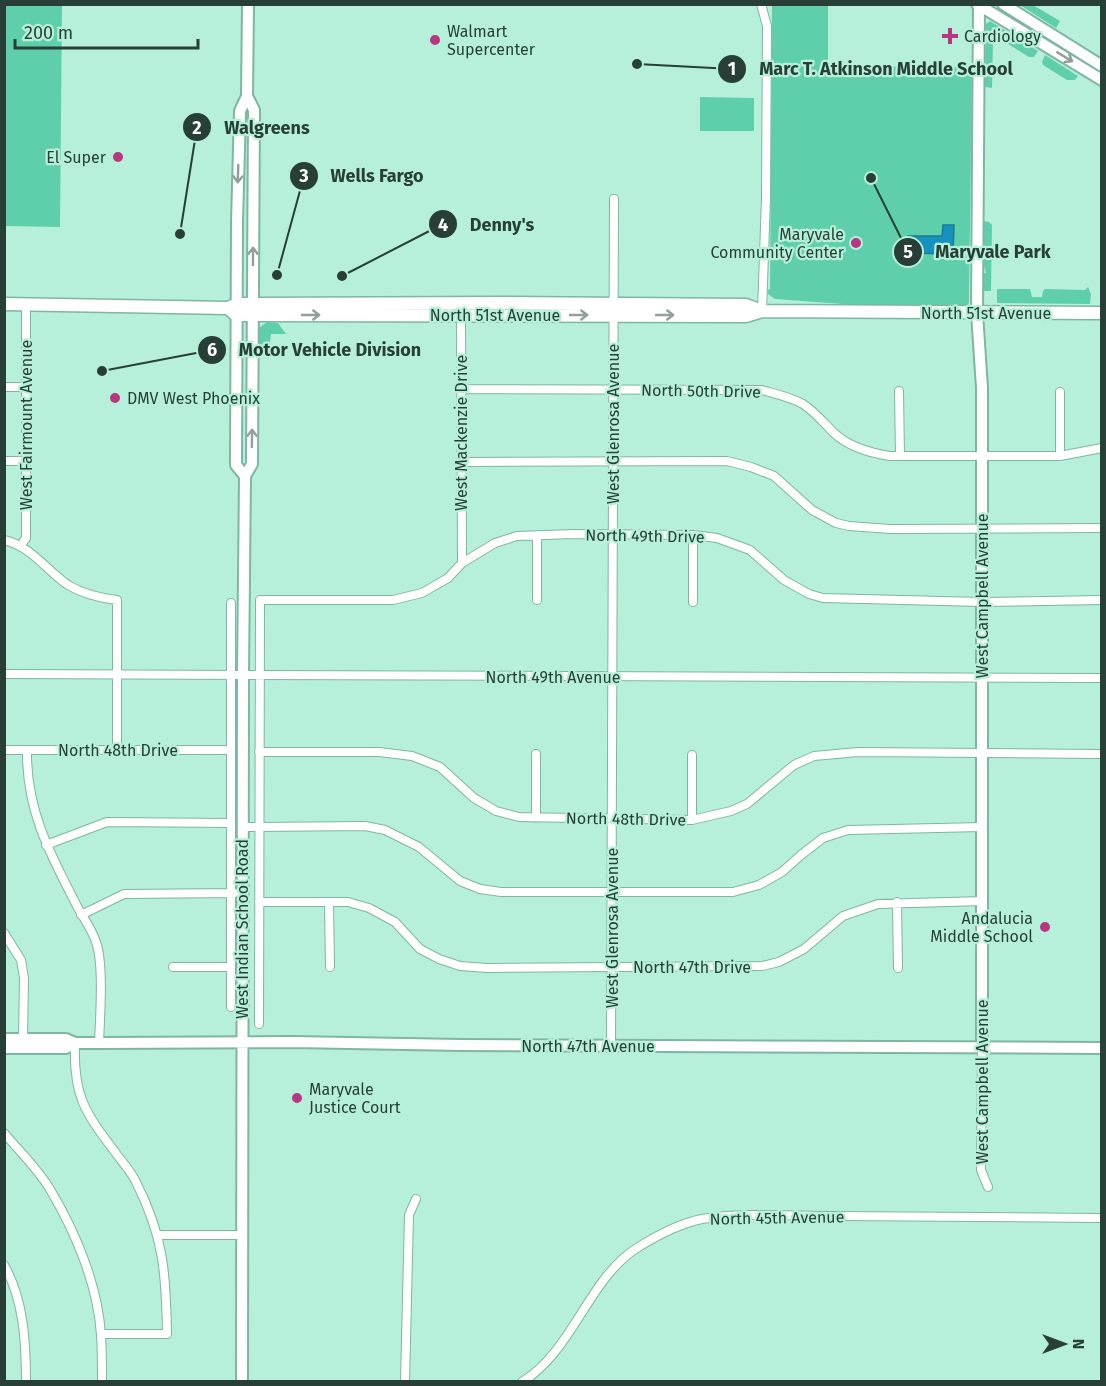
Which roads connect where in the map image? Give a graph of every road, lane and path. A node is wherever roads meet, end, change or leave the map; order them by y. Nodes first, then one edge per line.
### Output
1 (248, 4) edge
2 (761, 4) edge
3 (1003, 4) edge
4 (978, 5) edge
5 (1009, 23) junction
6 (1056, 37) junction
7 (1086, 56) junction
8 (1101, 66) edge
9 (1088, 71) junction
10 (1101, 80) edge
11 (247, 96) junction
12 (614, 200) dead end
13 (4, 304) edge
14 (26, 304) junction
15 (234, 309) junction
16 (252, 309) junction
17 (461, 309) junction
18 (614, 309) junction
19 (762, 310) junction
20 (976, 313) junction
21 (1101, 313) edge
22 (4, 387) edge
23 (26, 387) junction
24 (461, 389) junction
25 (613, 390) junction
26 (899, 391) dead end
27 (1060, 392) dead end
28 (1101, 448) edge
29 (900, 456) junction
30 (982, 456) junction
31 (1060, 456) junction
32 (4, 461) edge
33 (26, 461) junction
34 (462, 462) junction
35 (613, 463) junction
36 (245, 477) junction
37 (982, 528) junction
38 (1101, 528) edge
39 (537, 535) junction
40 (613, 535) junction
41 (693, 535) junction
42 (4, 540) edge
43 (21, 545) junction
44 (462, 563) junction
45 (260, 600) joint
46 (537, 600) dead end
47 (1101, 600) edge
48 (693, 602) dead end
49 (982, 602) junction
50 (231, 603) dead end
51 (4, 674) edge
52 (117, 675) junction
53 (231, 675) junction
54 (243, 675) junction
55 (259, 676) junction
56 (982, 677) junction
57 (612, 678) junction
58 (1101, 678) edge
59 (4, 750) edge
60 (27, 750) junction
61 (117, 750) junction
62 (231, 750) junction
63 (259, 752) junction
64 (536, 754) dead end
65 (981, 754) junction
66 (1101, 754) edge
67 (692, 755) dead end
68 (536, 818) junction
69 (612, 819) junction
70 (692, 820) junction
71 (231, 823) junction
72 (243, 827) junction
73 (259, 827) junction
74 (982, 827) junction
75 (46, 845) junction
76 (231, 893) junction
77 (243, 893) junction
78 (612, 893) junction
79 (983, 901) junction
80 (259, 902) junction
81 (330, 902) junction
82 (897, 902) junction
83 (81, 915) junction
84 (4, 933) edge
85 (173, 967) dead end
86 (231, 967) junction
87 (330, 967) dead end
88 (612, 967) junction
89 (898, 968) dead end
90 (231, 1007) dead end
91 (259, 1024) dead end
92 (4, 1040) edge
93 (242, 1042) junction
94 (75, 1043) junction
95 (99, 1043) junction
96 (23, 1044) junction
97 (612, 1046) junction
98 (4, 1048) edge
99 (982, 1048) junction
100 (1101, 1048) edge
101 (4, 1133) edge
102 (988, 1187) dead end
103 (416, 1199) dead end
104 (1101, 1218) edge
105 (158, 1235) junction
106 (242, 1235) junction
107 (4, 1265) edge
108 (101, 1334) junction
109 (26, 1382) edge
110 (102, 1382) edge
111 (242, 1382) edge
112 (405, 1382) edge
113 (522, 1382) edge

1 - 11 street, West Indian School Road
2 - 19 street
3 - 6 street
4 - 5 street
4 - 20 street, West Campbell Avenue
5 - 6 street
5 -> 9 street
6 - 7 street
7 - 8 street
7 - 9 street
9 - 10 street
11 -> 15 street, West Indian School Road
16 -> 11 street, West Indian School Road
12 - 18 street, West Glenrosa Avenue
13 - 14 main road, North 51st Avenue
14 - 15 main road, North 51st Avenue
14 - 23 street, West Fairmount Avenue
15 - 16 main road, North 51st Avenue
15 - 36 street, West Indian School Road
16 - 17 main road, North 51st Avenue
36 -> 16 street, West Indian School Road
17 - 18 main road, North 51st Avenue
17 - 24 street, West Mackenzie Drive
18 - 19 main road, North 51st Avenue
18 - 25 street, West Glenrosa Avenue
19 - 20 main road, North 51st Avenue
20 - 21 main road, North 51st Avenue
20 - 30 street, West Campbell Avenue
22 - 23 street
23 - 33 street, West Fairmount Avenue
24 - 25 street, North 50th Drive
24 - 34 street, West Mackenzie Drive
25 - 29 street, North 50th Drive
25 - 35 street, West Glenrosa Avenue
26 - 29 street
27 - 31 street
28 - 31 street, North 50th Drive
29 - 30 street, North 50th Drive
30 - 31 street, North 50th Drive
30 - 37 street, West Campbell Avenue
32 - 33 street
33 - 43 street, West Fairmount Avenue
34 - 35 street
34 - 44 street, West Mackenzie Drive
35 - 37 street
35 - 40 street, West Glenrosa Avenue
36 - 54 street, West Indian School Road
37 - 38 street
37 - 49 street, West Campbell Avenue
39 - 40 street, North 49th Drive
39 - 44 street, North 49th Drive
39 - 46 street
40 - 41 street, North 49th Drive
40 - 57 street, West Glenrosa Avenue
41 - 48 street
41 - 49 street, North 49th Drive
42 - 43 street
43 - 52 street
44 - 45 street, North 49th Drive
45 - 55 street, West Indian School Road
47 - 49 street, North 49th Drive
49 - 56 street, West Campbell Avenue
50 - 53 street, West Indian School Road
51 - 52 street, North 49th Avenue
52 - 53 street, North 49th Avenue
52 - 61 street
53 - 54 street, North 49th Avenue
53 - 62 street, West Indian School Road
54 - 55 street, North 49th Avenue
54 - 72 street, West Indian School Road
55 - 57 street, North 49th Avenue
55 - 63 street, West Indian School Road
56 - 57 street, North 49th Avenue
56 - 58 street, North 49th Avenue
56 - 65 street, West Campbell Avenue
57 - 69 street, West Glenrosa Avenue
59 - 60 street, North 48th Drive
60 - 61 street, North 48th Drive
60 - 75 street
61 - 62 street, North 48th Drive
62 - 71 street, West Indian School Road
63 - 68 street, North 48th Drive
63 - 73 street, West Indian School Road
64 - 68 street
65 - 66 street, North 48th Drive
65 - 70 street, North 48th Drive
65 - 74 street, West Campbell Avenue
67 - 70 street
68 - 69 street, North 48th Drive
69 - 70 street, North 48th Drive
69 - 78 street, West Glenrosa Avenue
71 - 75 street
71 - 76 street, West Indian School Road
72 - 73 street
72 - 77 street, West Indian School Road
73 - 78 street
73 - 80 street, West Indian School Road
74 - 78 street
74 - 79 street, West Campbell Avenue
75 - 83 street
76 - 77 street
76 - 83 street
76 - 86 street, West Indian School Road
77 - 93 street, West Indian School Road
78 - 88 street, West Glenrosa Avenue
79 - 82 street, North 47th Drive
79 - 99 street, West Campbell Avenue
80 - 81 street, North 47th Drive
80 - 91 street, West Indian School Road
81 - 87 street
81 - 88 street, North 47th Drive
82 - 88 street, North 47th Drive
82 - 89 street
83 - 95 street
84 - 96 street
85 - 86 street
86 - 90 street, West Indian School Road
88 - 97 street, West Glenrosa Avenue
92 - 96 street, North 47th Avenue
93 - 95 street, North 47th Avenue
93 - 97 street, North 47th Avenue
93 - 106 street, West Indian School Road
94 - 95 street, North 47th Avenue
94 - 96 street, North 47th Avenue
94 - 105 street
96 - 98 street, North 47th Avenue
97 - 99 street, North 47th Avenue
99 - 100 street, North 47th Avenue
99 - 102 street, West Campbell Avenue
101 - 108 street
103 - 112 street
104 - 113 street, North 45th Avenue
105 - 106 street
105 - 108 street
106 - 111 street, West Indian School Road
107 - 109 street
108 - 110 street

